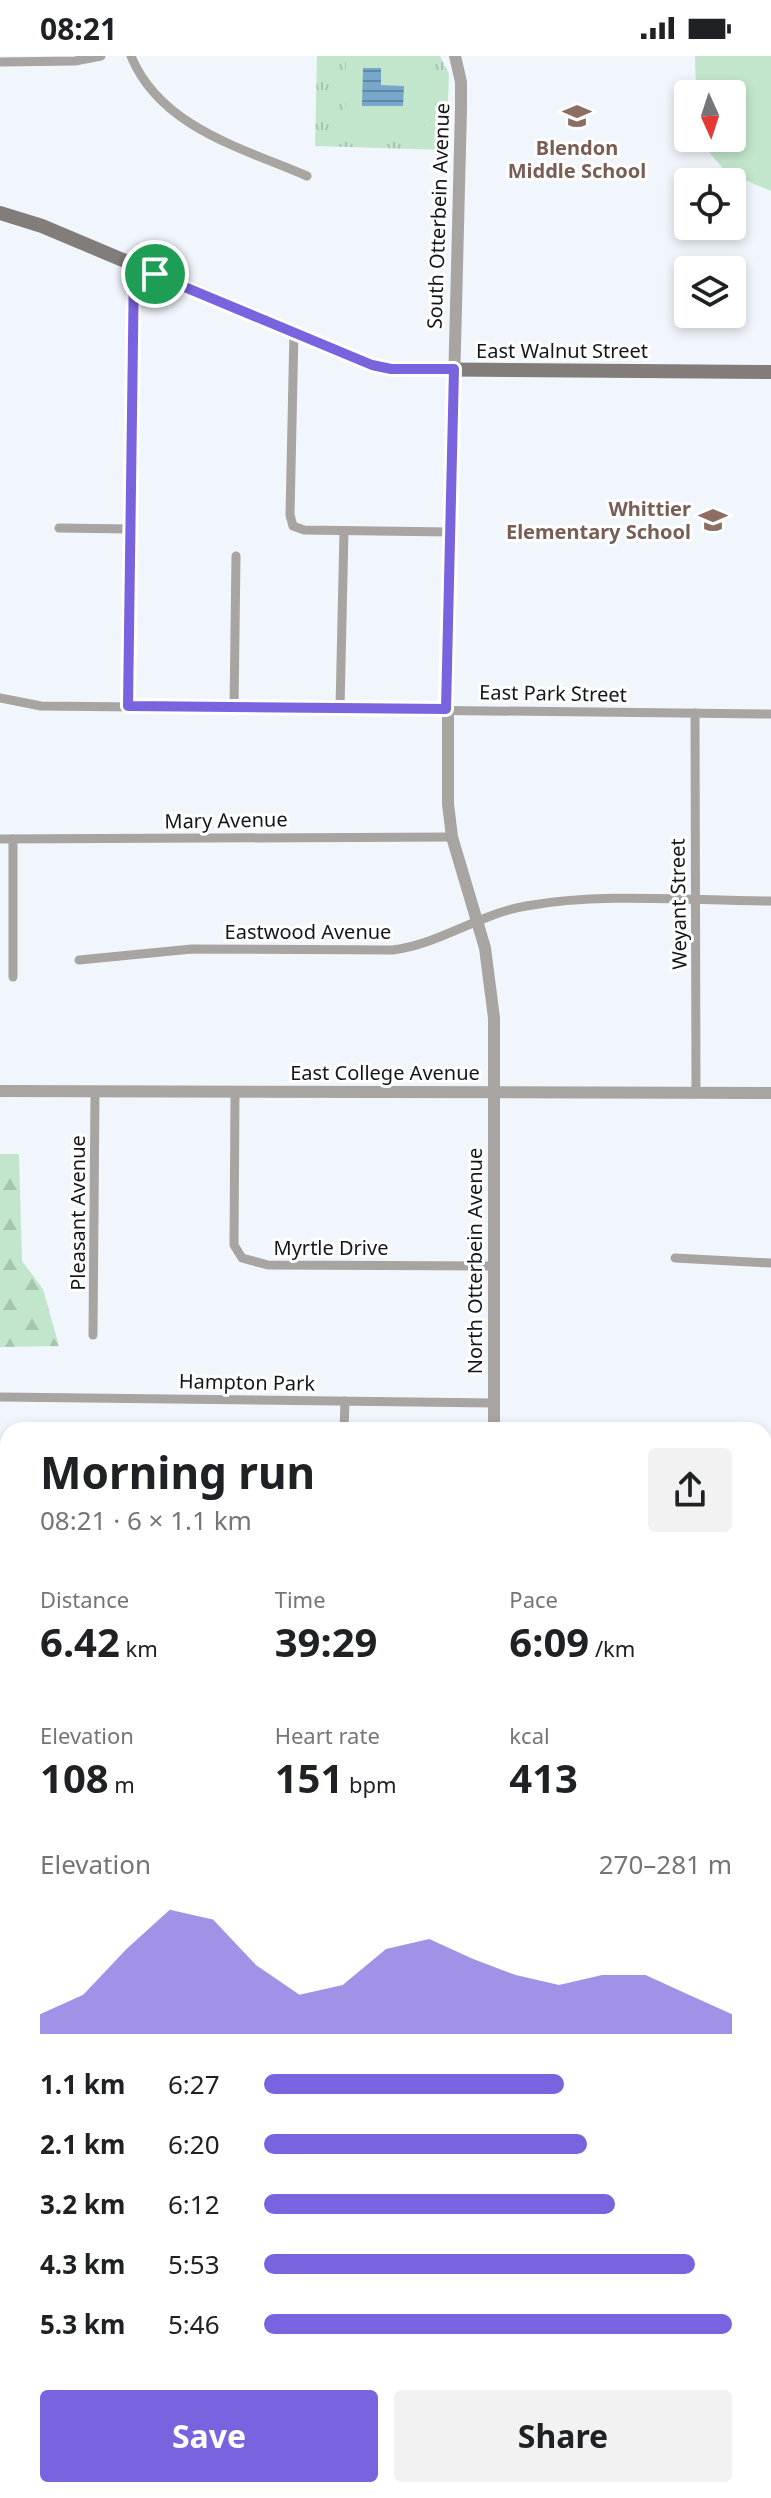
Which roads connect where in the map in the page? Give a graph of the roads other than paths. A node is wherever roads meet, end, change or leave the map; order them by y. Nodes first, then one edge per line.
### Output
1 (101, 56) edge
2 (131, 56) edge
3 (455, 56) edge
4 (0, 62) edge
5 (307, 176) dead end
6 (0, 213) edge
7 (134, 266) junction
8 (294, 331) junction
9 (454, 369) junction
10 (771, 372) edge
11 (59, 528) dead end
12 (130, 529) junction
13 (344, 531) junction
14 (450, 532) junction
15 (236, 556) dead end
16 (0, 698) edge
17 (128, 706) junction
18 (234, 708) junction
19 (340, 708) junction
20 (446, 709) junction
21 (695, 713) junction
22 (771, 714) edge
23 (452, 837) junction
24 (0, 839) edge
25 (13, 839) junction
26 (697, 900) junction
27 (771, 901) edge
28 (477, 919) junction
29 (79, 960) dead end
30 (13, 977) dead end
31 (0, 1091) edge
32 (95, 1091) junction
33 (235, 1092) junction
34 (495, 1092) junction
35 (771, 1093) edge
36 (696, 1094) junction
37 (675, 1258) dead end
38 (771, 1263) edge
39 (494, 1266) junction
40 (93, 1335) dead end
41 (0, 1397) edge
42 (345, 1401) junction
43 (494, 1403) junction
44 (344, 1422) edge
45 (494, 1422) edge

1 - 4 street
2 - 5 street
3 - 9 street, South Otterbein Avenue
6 - 7 main road, East Walnut Street
7 - 8 main road, East Walnut Street
7 - 12 street
8 - 9 main road, East Walnut Street
8 - 13 street
9 - 10 main road, East Walnut Street
9 - 14 street, South Otterbein Avenue
11 - 12 street
12 - 17 street
13 - 14 street
13 - 19 street
14 - 20 street, South Otterbein Avenue
15 - 18 street
16 - 17 street, East Park Street
17 - 18 street, East Park Street
18 - 19 street, East Park Street
19 - 20 street, East Park Street
20 - 21 street, East Park Street
20 - 23 street, South Otterbein Avenue
21 - 22 street, East Park Street
21 - 26 street, Weyant Street
23 - 25 street, Mary Avenue
23 - 28 street, South Otterbein Avenue
24 - 25 street, Mary Avenue
25 - 30 street
26 - 27 street, Eastwood Avenue
26 - 28 street, Eastwood Avenue
26 - 36 street, Weyant Street
28 - 29 street, Eastwood Avenue
28 - 34 street, South Otterbein Avenue
31 - 32 street, East College Avenue
32 - 33 street, East College Avenue
32 - 40 street, Pleasant Avenue
33 - 34 street, East College Avenue
33 - 39 street, Myrtle Drive
34 - 36 street, East College Avenue
34 - 39 street, North Otterbein Avenue
35 - 36 street, East College Avenue
37 - 38 street
39 - 43 street, North Otterbein Avenue
41 - 42 street, Hampton Park
42 - 43 street, Hampton Park
42 - 44 street
43 - 45 street, North Otterbein Avenue

